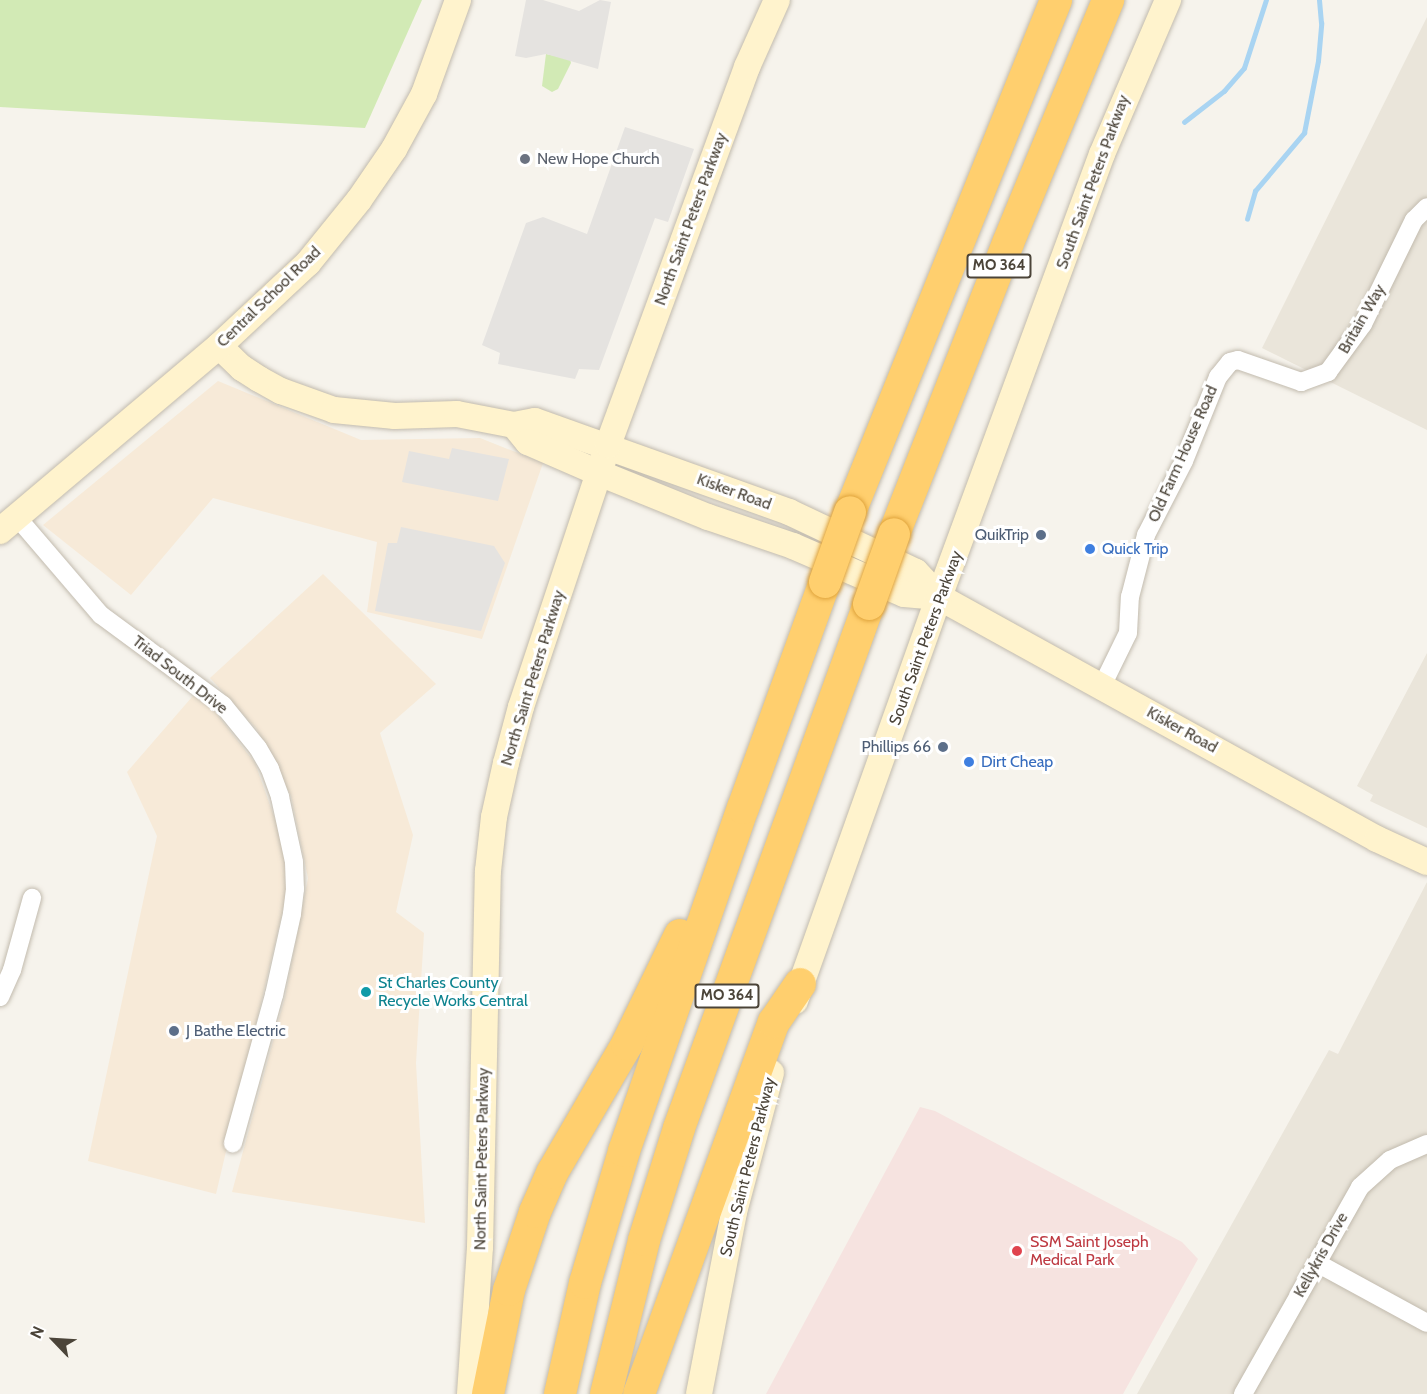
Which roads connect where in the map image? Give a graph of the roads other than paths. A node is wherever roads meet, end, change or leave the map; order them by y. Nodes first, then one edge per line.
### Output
1 (458, 0) edge
2 (777, 0) edge
3 (1056, 0) edge
4 (1108, 0) edge
5 (1168, 0) edge
6 (1427, 207) edge
7 (219, 346) junction
8 (1230, 362) joint
9 (513, 425) junction
10 (608, 445) junction
11 (598, 473) junction
12 (8, 524) edge
13 (939, 597) junction
14 (1102, 686) junction
15 (742, 808) junction
16 (1427, 862) edge
17 (32, 898) dead end
18 (800, 984) junction
19 (0, 997) edge
20 (233, 1143) dead end
21 (1427, 1144) edge
22 (1317, 1263) junction
23 (1427, 1323) edge
24 (470, 1394) edge
25 (488, 1394) edge
26 (560, 1394) edge
27 (606, 1394) edge
28 (639, 1394) edge
29 (699, 1394) edge
30 (1243, 1394) edge

1 - 7 main road, Central School Road
2 - 10 main road, North Saint Peters Parkway
3 - 15 highway, MO 364, bridge
4 - 27 highway, MO 364, bridge
5 - 13 main road, South Saint Peters Parkway
6 - 8 street, Britain Way
7 - 9 main road, Kisker Road
7 - 12 main road, Central School Road
8 - 14 street, Old Farm House Road
9 - 10 main road, Kisker Road
9 - 11 main road, Kisker Road
10 - 11 main road, North Saint Peters Parkway
10 - 13 main road, Kisker Road
11 - 13 main road, Kisker Road
11 - 24 main road, North Saint Peters Parkway
12 - 20 street, Triad South Drive
13 - 14 main road, Kisker Road
13 - 18 main road, South Saint Peters Parkway
14 - 16 main road, Kisker Road
15 - 25 highway
15 - 26 highway, MO 364
17 - 19 street
18 - 28 highway
18 - 29 main road, South Saint Peters Parkway
21 - 22 street, Kellykris Drive
22 - 23 street
22 - 30 street, Kellykris Drive

